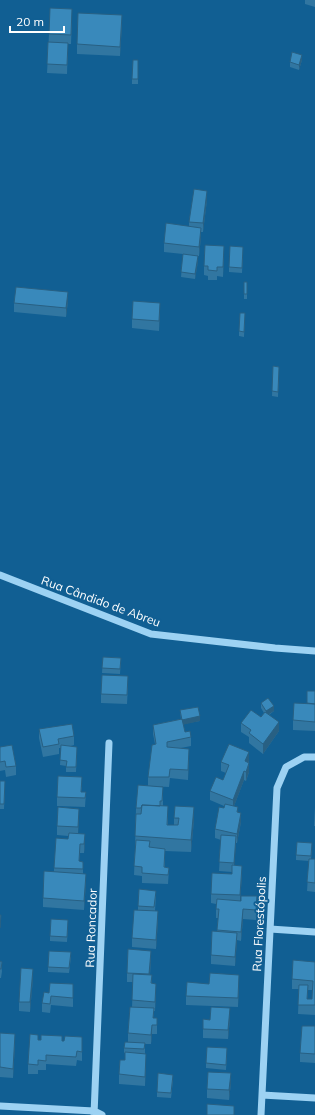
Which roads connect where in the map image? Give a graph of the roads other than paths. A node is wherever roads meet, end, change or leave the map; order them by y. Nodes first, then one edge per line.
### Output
1 (0, 575) edge
2 (315, 651) edge
3 (109, 743) dead end
4 (315, 757) edge
5 (270, 929) junction
6 (315, 932) edge
7 (262, 1095) junction
8 (315, 1098) edge
9 (0, 1106) edge
10 (94, 1113) edge
11 (102, 1115) edge
12 (261, 1115) edge

1 - 2 street, Rua Cândido de Abreu
3 - 10 street, Rua Roncador
4 - 5 street, Rua Florestópolis
5 - 6 street
5 - 7 street, Rua Florestópolis
7 - 8 street
7 - 12 street, Rua Florestópolis
9 - 10 street
10 - 11 street

